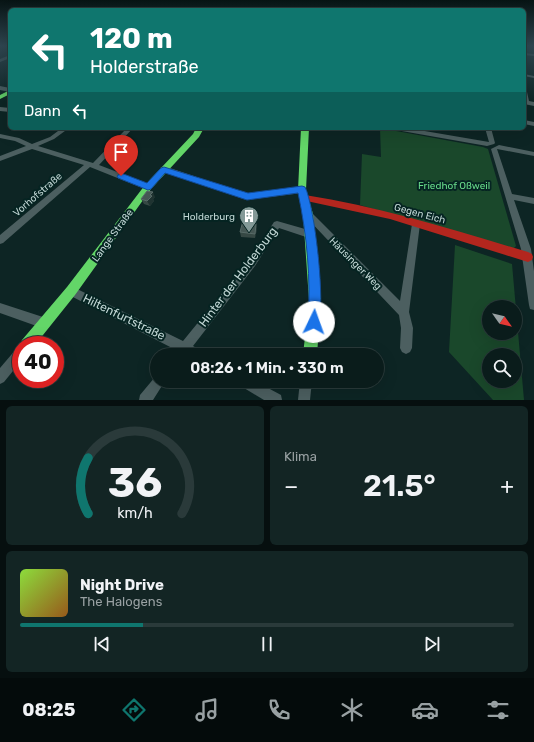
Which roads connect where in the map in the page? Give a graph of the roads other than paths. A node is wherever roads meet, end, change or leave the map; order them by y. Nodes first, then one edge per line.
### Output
1 (63, 130) edge
2 (128, 130) edge
3 (199, 130) edge
4 (305, 130) edge
5 (407, 130) edge
6 (489, 130) edge
7 (0, 136) edge
8 (31, 146) junction
9 (493, 146) junction
10 (534, 154) edge
11 (0, 159) edge
12 (91, 165) junction
13 (164, 170) junction
14 (148, 187) junction
15 (303, 194) junction
16 (510, 196) junction
17 (534, 201) edge
18 (308, 214) junction
19 (416, 224) junction
20 (309, 234) junction
21 (0, 240) edge
22 (529, 253) edge
23 (71, 291) junction
24 (534, 305) edge
25 (0, 308) edge
26 (404, 312) junction
27 (45, 323) junction
28 (34, 336) edge
29 (176, 348) edge
30 (184, 348) edge
31 (311, 348) edge
32 (406, 348) dead end
33 (12, 363) edge
34 (0, 378) edge
35 (154, 388) edge
36 (255, 388) edge
37 (305, 388) edge
38 (145, 400) edge
39 (276, 400) edge
40 (304, 400) edge

1 - 8 street
2 - 12 street, Vorhofstraße
3 - 13 street, Lange Straße
4 - 15 street
5 - 9 street
6 - 9 street
7 - 8 street
8 - 11 street
8 - 12 street
9 - 10 street
9 - 16 street
12 - 14 street
12 - 21 street, Vorhofstraße
13 - 14 street, Lange Straße
13 - 15 street
14 - 23 street, Lange Straße
15 - 18 street
15 - 19 street, Gegen Eich
16 - 17 street
16 - 22 street
18 - 20 street
18 - 26 street, Häusinger Weg
19 - 22 street, Gegen Eich
19 - 26 street
20 - 30 street, Hinter der Holderburg
20 - 31 street
22 - 24 street
23 - 27 street, Lange Straße
23 - 29 street, Hiltenfurtstraße
25 - 27 street
26 - 32 street
27 - 28 street, Lange Straße
33 - 34 street
35 - 38 street
36 - 39 street
37 - 40 street

